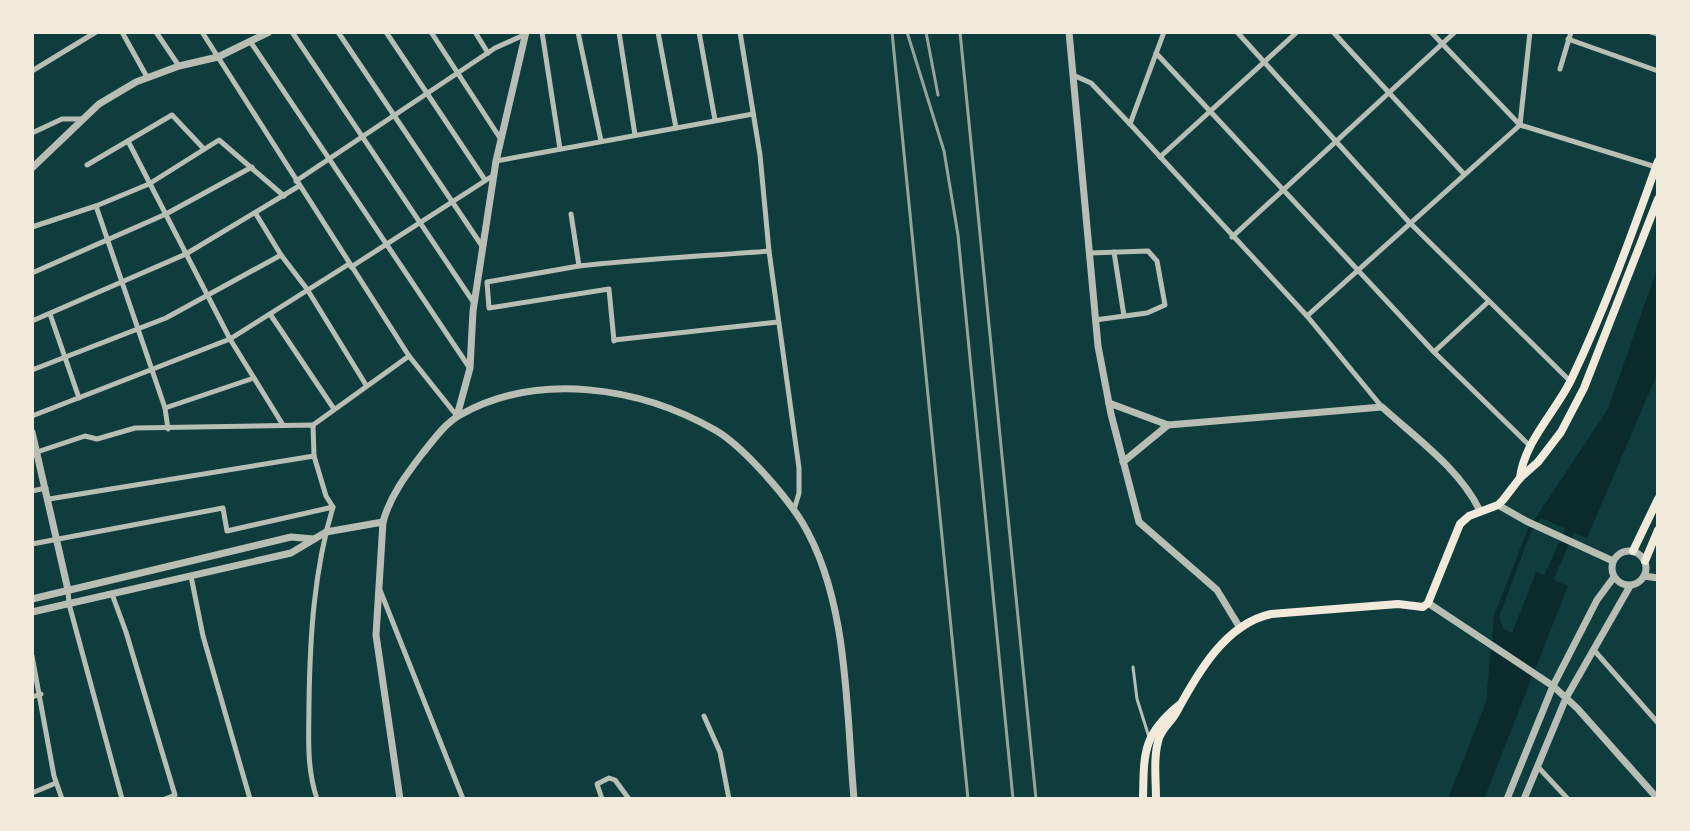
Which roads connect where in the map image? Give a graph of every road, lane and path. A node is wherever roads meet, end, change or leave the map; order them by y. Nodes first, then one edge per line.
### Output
1 (96, 32) edge
2 (122, 32) edge
3 (156, 32) edge
4 (202, 32) edge
5 (269, 32) edge
6 (292, 32) edge
7 (338, 32) edge
8 (386, 32) edge
9 (431, 32) edge
10 (475, 32) edge
11 (542, 32) edge
12 (578, 32) edge
13 (619, 32) edge
14 (658, 32) edge
15 (699, 32) edge
16 (740, 32) edge
17 (1069, 32) edge
18 (1164, 32) edge
19 (1237, 32) edge
20 (1297, 32) edge
21 (1333, 32) edge
22 (1431, 32) edge
23 (1455, 32) edge
24 (1530, 32) edge
25 (1571, 32) edge
26 (1651, 32) edge
27 (525, 34) edge
28 (1658, 34) edge
29 (1568, 39) junction
30 (250, 41) junction
31 (1442, 44) junction
32 (488, 53) junction
33 (1156, 53) junction
34 (218, 57) junction
35 (1263, 62) junction
36 (179, 66) junction
37 (1560, 69) dead end
38 (32, 71) edge
39 (1658, 71) edge
40 (457, 73) junction
41 (1073, 75) junction
42 (147, 77) junction
43 (426, 93) junction
44 (1389, 94) junction
45 (1211, 111) junction
46 (753, 114) junction
47 (393, 115) junction
48 (81, 119) junction
49 (715, 120) junction
50 (1130, 124) junction
51 (1520, 125) junction
52 (676, 128) junction
53 (32, 133) edge
54 (362, 135) junction
55 (635, 135) junction
56 (501, 138) junction
57 (128, 141) junction
58 (601, 141) junction
59 (1337, 141) junction
60 (204, 149) junction
61 (560, 149) junction
62 (1160, 157) junction
63 (330, 158) junction
64 (496, 161) junction
65 (1657, 164) edge
66 (87, 165) dead end
67 (252, 167) junction
68 (32, 168) edge
69 (1464, 174) junction
70 (494, 175) junction
71 (485, 180) junction
72 (150, 184) junction
73 (297, 184) junction
74 (1285, 190) junction
75 (284, 196) junction
76 (1658, 199) edge
77 (450, 201) junction
78 (96, 206) junction
79 (166, 214) junction
80 (256, 214) junction
81 (571, 214) dead end
82 (419, 221) junction
83 (1409, 222) junction
84 (32, 227) edge
85 (1232, 237) junction
86 (108, 241) junction
87 (386, 243) junction
88 (483, 247) junction
89 (769, 251) junction
90 (1114, 252) junction
91 (1089, 253) junction
92 (186, 254) junction
93 (281, 255) junction
94 (350, 266) junction
95 (579, 266) junction
96 (1359, 269) junction
97 (32, 273) edge
98 (123, 283) junction
99 (307, 289) junction
100 (208, 296) junction
101 (1488, 302) junction
102 (474, 303) junction
103 (50, 314) junction
104 (270, 314) junction
105 (1124, 316) junction
106 (1307, 316) junction
107 (1095, 320) junction
108 (32, 321) edge
109 (778, 322) junction
110 (137, 329) junction
111 (230, 339) junction
112 (1434, 352) junction
113 (409, 356) junction
114 (66, 358) junction
115 (470, 368) junction
116 (32, 370) edge
117 (152, 370) junction
118 (254, 378) junction
119 (1570, 381) junction
120 (366, 385) junction
121 (79, 398) junction
122 (1109, 403) junction
123 (1382, 407) junction
124 (165, 408) junction
125 (334, 409) junction
126 (32, 416) edge
127 (457, 416) junction
128 (313, 425) junction
129 (1168, 425) junction
130 (283, 426) junction
131 (168, 429) junction
132 (32, 432) edge
133 (1531, 447) junction
134 (37, 452) junction
135 (314, 456) junction
136 (1123, 462) junction
137 (1520, 478) junction
138 (46, 488) junction
139 (32, 491) edge
140 (49, 499) junction
141 (1658, 499) edge
142 (1498, 505) junction
143 (333, 507) junction
144 (794, 511) junction
145 (1480, 511) junction
146 (383, 522) junction
147 (1658, 530) edge
148 (326, 532) junction
149 (56, 537) junction
150 (315, 539) junction
151 (32, 544) edge
152 (1633, 551) junction
153 (1613, 561) junction
154 (1645, 561) junction
155 (191, 576) junction
156 (1644, 576) junction
157 (1614, 577) junction
158 (1657, 579) edge
159 (378, 585) junction
160 (1630, 586) junction
161 (68, 590) junction
162 (112, 594) junction
163 (32, 599) edge
164 (1428, 603) junction
165 (69, 604) junction
166 (32, 612) edge
167 (1240, 628) junction
168 (1592, 648) junction
169 (32, 656) edge
170 (1133, 667) dead end
171 (1553, 686) junction
172 (41, 694) junction
173 (32, 697) edge
174 (1566, 698) junction
175 (1179, 704) junction
176 (704, 716) dead end
177 (1658, 723) edge
178 (1149, 737) junction
179 (1537, 766) junction
180 (56, 783) junction
181 (32, 793) edge
182 (176, 797) edge
183 (62, 799) edge
184 (122, 799) edge
185 (165, 799) edge
186 (250, 799) edge
187 (317, 799) edge
188 (400, 799) edge
189 (463, 799) edge
190 (602, 799) edge
191 (629, 799) edge
192 (729, 799) edge
193 (854, 799) edge
194 (1143, 799) edge
195 (1156, 799) edge
196 (1507, 799) edge
197 (1524, 799) edge
198 (1568, 799) edge
199 (1658, 799) edge

1 - 38 street
2 - 42 street
3 - 36 street
4 - 34 street
5 - 30 street
6 - 54 street
7 - 47 street
8 - 43 street
9 - 40 street
10 - 32 street
11 - 61 street
12 - 58 street
13 - 55 street
14 - 52 street
15 - 49 street
16 - 46 street
17 - 41 street
18 - 33 street
19 - 35 street
20 - 35 street
21 - 44 street
22 - 31 street
23 - 31 street
24 - 51 street
25 - 29 street
26 - 28 street
27 - 32 street
27 - 56 street
29 - 37 street
29 - 39 street
30 - 34 street
30 - 63 street
31 - 44 street
31 - 51 street
32 - 40 street
33 - 45 street
33 - 50 street
34 - 36 street
34 - 73 street
35 - 45 street
35 - 59 street
36 - 42 street
40 - 43 street
40 - 56 street
41 - 50 street
41 - 91 street
42 - 48 street
43 - 47 street
43 - 71 street
44 - 59 street
44 - 69 street
45 - 62 street
45 - 74 street
46 - 49 street
46 - 89 street
47 - 54 street
47 - 77 street
48 - 53 street
48 - 68 street
49 - 52 street
50 - 62 street
51 - 65 street
51 - 69 street
52 - 55 street
54 - 63 street
54 - 82 street
55 - 58 street
56 - 64 street
57 - 60 street
57 - 66 street
57 - 72 street
58 - 61 street
59 - 74 street
59 - 83 street
60 - 67 street
60 - 72 street
61 - 64 street
62 - 85 street
63 - 73 street
63 - 87 street
64 - 70 street
65 - 119 main road
67 - 75 street
67 - 79 street
69 - 83 street
70 - 71 street
70 - 88 street
71 - 77 street
72 - 78 street
72 - 79 street
73 - 75 street
73 - 94 street
74 - 85 street
74 - 96 street
75 - 80 street
76 - 137 main road
77 - 82 street
77 - 88 street
78 - 84 street
78 - 86 street
79 - 86 street
79 - 92 street
80 - 92 street
80 - 93 street
81 - 95 street
82 - 87 street
82 - 102 street
83 - 96 street
83 - 101 street
85 - 106 street
86 - 97 street
86 - 98 street
87 - 94 street
87 - 115 street
88 - 102 street
89 - 95 street
89 - 109 street
90 - 91 street
90 - 105 street
90 - 105 street
91 - 107 street
92 - 98 street
92 - 100 street
93 - 99 street
93 - 100 street
94 - 99 street
94 - 113 street
95 - 109 street
96 - 106 street
96 - 112 street
98 - 103 street
98 - 110 street
99 - 104 street
99 - 120 street
100 - 110 street
100 - 111 street
101 - 112 street
101 - 119 street
102 - 115 street
103 - 108 street
103 - 114 street
104 - 111 street
104 - 125 street
105 - 107 street
106 - 123 street
107 - 122 street
109 - 144 street
110 - 114 street
110 - 117 street
111 - 117 street
111 - 118 street
112 - 133 street
113 - 120 street
113 - 127 street
114 - 116 street
114 - 121 street
115 - 127 street
117 - 121 street
117 - 124 street
118 - 124 street
118 - 130 street
119 - 133 main road
120 - 125 street
121 - 126 street
122 - 129 street
122 - 136 street
123 - 129 street
123 - 145 street
124 - 131 street
125 - 128 street
127 - 144 street
127 - 146 street
128 - 130 street
128 - 135 street
129 - 136 street
130 - 131 street
131 - 134 street
132 - 134 street
133 - 137 main road
134 - 138 street
135 - 140 street
135 - 143 street
136 - 167 street
137 - 142 main road
138 - 139 street
138 - 140 street
140 - 149 street
141 - 152 main road
142 - 145 main road
142 - 153 street
143 - 148 street
143 - 149 street
144 - 193 street
145 - 164 main road
146 - 148 street
146 - 159 street
147 - 154 main road
148 - 150 street
148 - 187 street
149 - 151 street
149 - 161 street
150 - 155 street
150 - 161 street
152 - 153 street
152 - 154 street
153 - 157 street
154 - 156 street
155 - 162 street
155 - 186 street
156 - 158 street
156 - 160 street
157 - 160 street
157 - 171 street
159 - 188 street
159 - 189 street
160 - 168 street
161 - 163 street
161 - 165 street
162 - 165 street
162 - 182 street
164 - 167 main road
164 - 171 street
165 - 166 street
165 - 184 street
167 - 175 main road
168 - 174 street
168 - 177 street
169 - 172 street
170 - 178 lane
171 - 174 street
171 - 196 street
172 - 173 street
172 - 180 street
174 - 179 street
174 - 199 street
175 - 178 main road
175 - 195 main road
176 - 192 street
178 - 194 main road
179 - 197 street
179 - 198 street
180 - 181 street
180 - 183 street
182 - 185 street
190 - 191 street

